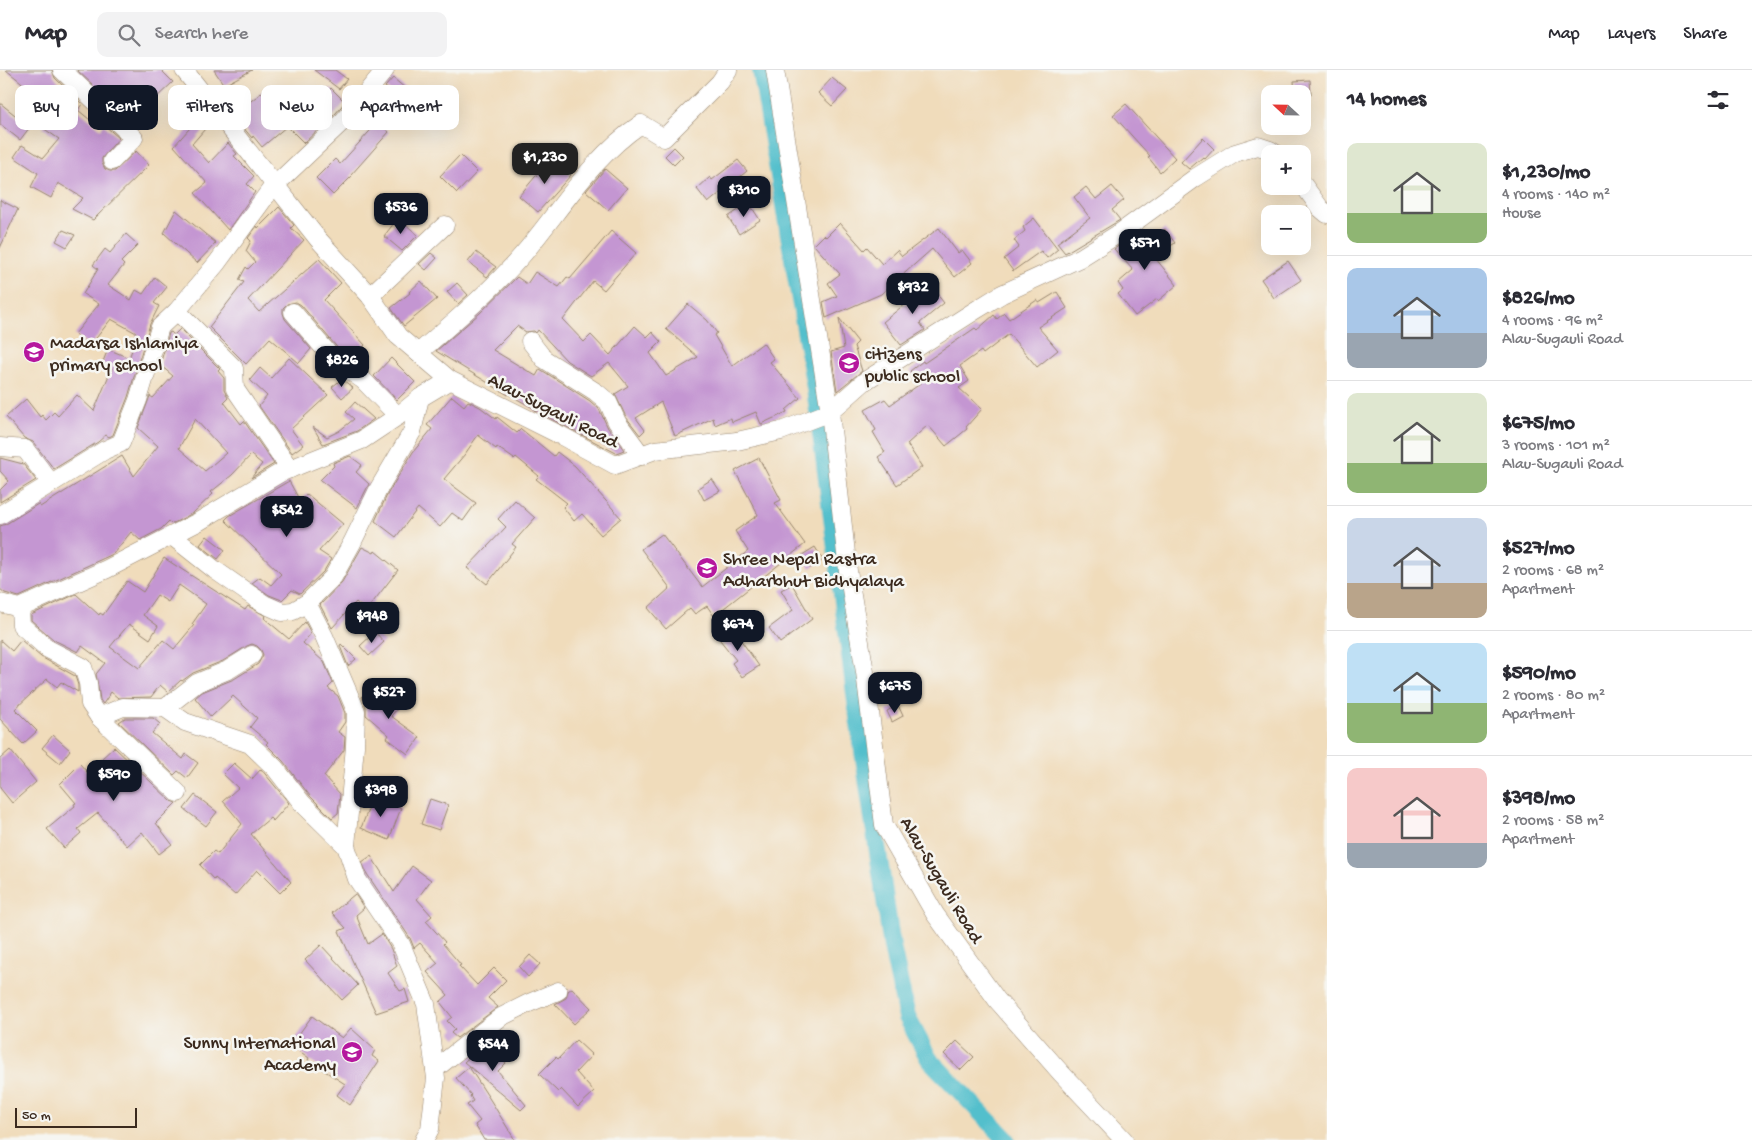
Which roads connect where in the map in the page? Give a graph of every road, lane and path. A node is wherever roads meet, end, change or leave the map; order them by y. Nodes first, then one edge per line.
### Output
1 (62, 70) edge
2 (385, 70) edge
3 (728, 70) edge
4 (775, 70) edge
5 (189, 72) edge
6 (1261, 147) edge
7 (112, 161) dead end
8 (276, 185) junction
9 (1311, 195) edge
10 (1327, 214) edge
11 (445, 225) dead end
12 (370, 296) junction
13 (177, 311) junction
14 (293, 312) dead end
15 (530, 341) dead end
16 (418, 353) junction
17 (450, 380) junction
18 (420, 398) junction
19 (398, 416) junction
20 (823, 416) junction
21 (0, 447) edge
22 (642, 456) junction
23 (290, 470) junction
24 (51, 483) junction
25 (0, 515) edge
26 (172, 536) junction
27 (0, 603) edge
28 (307, 603) junction
29 (20, 608) junction
30 (252, 655) dead end
31 (165, 708) junction
32 (99, 718) junction
33 (178, 792) dead end
34 (346, 846) junction
35 (558, 991) dead end
36 (435, 1069) junction
37 (424, 1140) edge
38 (1124, 1140) edge

1 - 7 street
2 - 8 street
3 - 16 street
4 - 20 street
5 - 8 street, Alau-Sugauli Road
6 - 20 street
8 - 12 street, Alau-Sugauli Road
8 - 13 street
9 - 10 street
11 - 12 street
12 - 16 street, Alau-Sugauli Road
13 - 23 street
13 - 24 street
14 - 19 street
15 - 22 street
16 - 17 street, Alau-Sugauli Road
17 - 18 street
17 - 22 street, Alau-Sugauli Road
18 - 19 street
18 - 28 street
19 - 23 street
20 - 22 street, Alau-Sugauli Road
20 - 38 street, Alau-Sugauli Road
21 - 24 street
23 - 26 street
24 - 25 street
26 - 28 street
26 - 29 street
27 - 29 street
28 - 34 street
29 - 32 street
30 - 31 street
31 - 32 street
31 - 34 street
32 - 33 street
34 - 36 street
35 - 36 street
36 - 37 street

